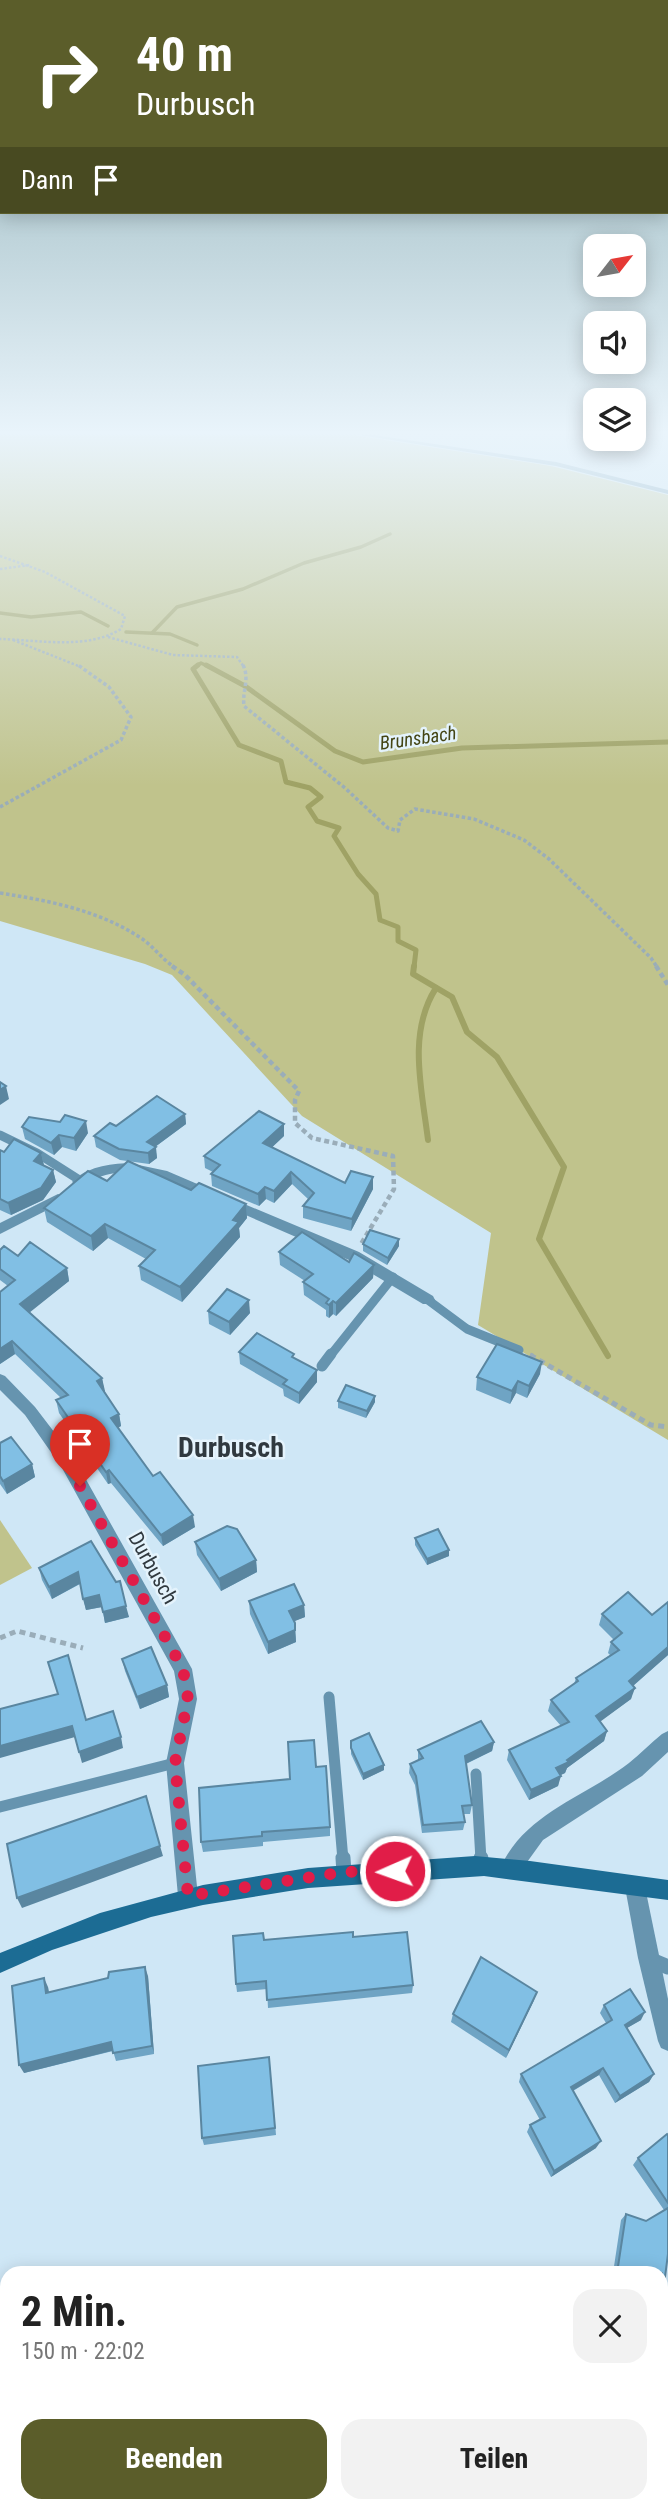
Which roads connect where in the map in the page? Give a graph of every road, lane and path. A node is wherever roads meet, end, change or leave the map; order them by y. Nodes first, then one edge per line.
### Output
1 (0, 556) edge
2 (31, 565) junction
3 (0, 569) edge
4 (108, 637) junction
5 (0, 639) edge
6 (13, 640) junction
7 (0, 807) edge
8 (0, 894) edge
9 (668, 985) edge
10 (0, 1135) edge
11 (81, 1181) junction
12 (0, 1228) edge
13 (355, 1256) junction
14 (393, 1278) junction
15 (428, 1300) joint
16 (519, 1350) joint
17 (322, 1366) dead end
18 (0, 1380) edge
19 (668, 1427) edge
20 (0, 1638) edge
21 (83, 1648) dead end
22 (329, 1697) dead end
23 (668, 1740) edge
24 (175, 1763) junction
25 (476, 1774) dead end
26 (0, 1807) edge
27 (481, 1866) junction
28 (510, 1869) junction
29 (344, 1872) junction
30 (635, 1887) junction
31 (668, 1890) edge
32 (188, 1896) junction
33 (648, 1958) junction
34 (0, 1962) edge
35 (668, 1967) edge
36 (668, 2041) edge

1 - 2 path
2 - 3 path
2 - 4 path
4 - 6 path
4 - 9 path
5 - 6 path
6 - 7 path
8 - 13 path
10 - 11 lane
11 - 12 street
11 - 13 street
13 - 14 street
14 - 15 street
14 - 17 lane
15 - 16 lane
16 - 19 path
18 - 24 street, Durbusch
20 - 21 path
22 - 29 lane
23 - 28 street
24 - 26 lane
24 - 32 street, Durbusch
25 - 27 lane
27 - 28 main road
27 - 29 main road
28 - 30 main road
29 - 32 main road
30 - 31 main road
30 - 33 street
32 - 34 main road
33 - 35 lane
33 - 36 street

